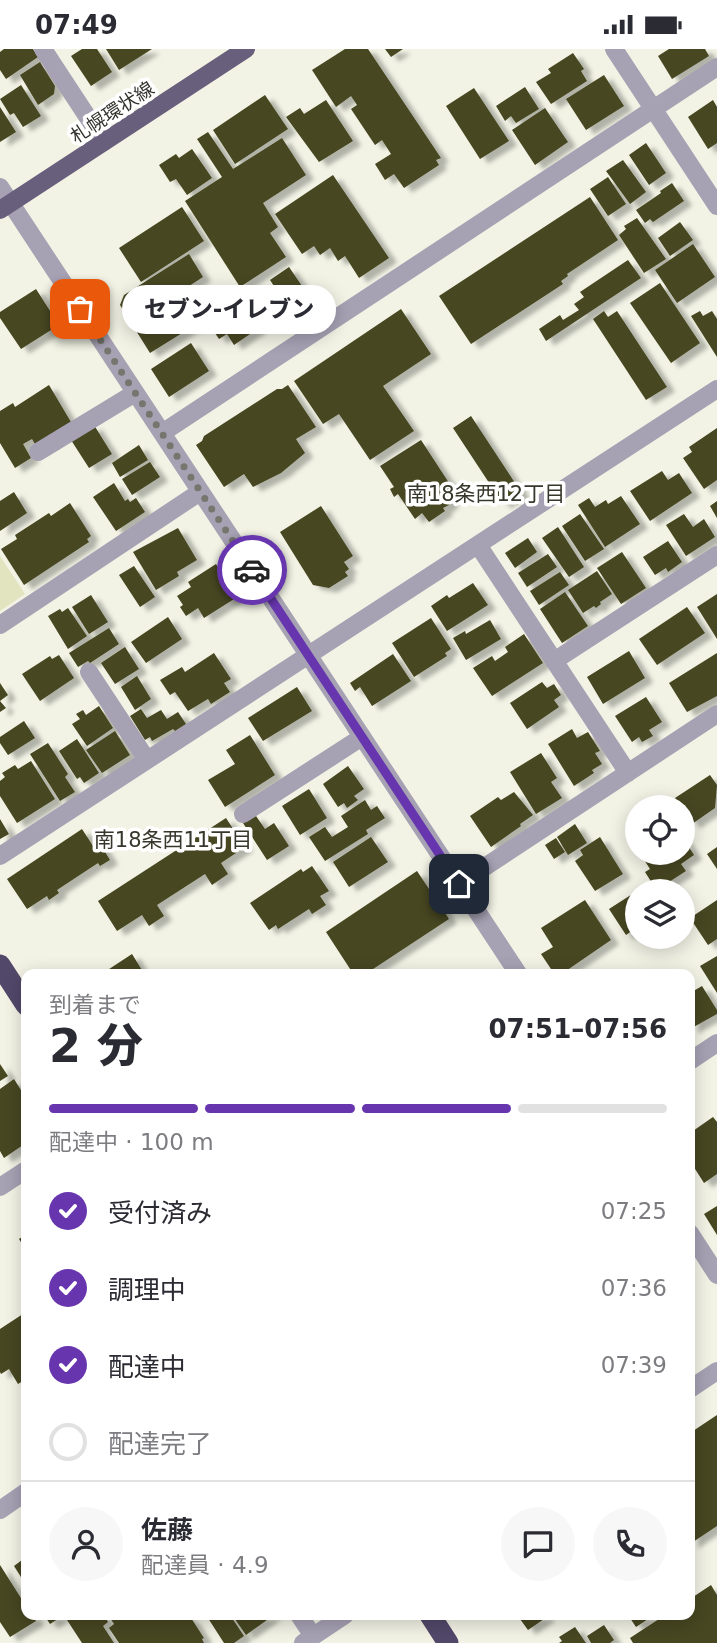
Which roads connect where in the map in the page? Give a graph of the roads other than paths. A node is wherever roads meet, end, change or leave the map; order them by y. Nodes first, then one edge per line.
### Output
1 (43, 49) edge
2 (246, 49) edge
3 (614, 49) edge
4 (717, 67) edge
5 (654, 110) junction
6 (104, 142) junction
7 (0, 187) edge
8 (717, 206) edge
9 (5, 207) edge
10 (717, 389) edge
11 (135, 393) junction
12 (162, 433) junction
13 (38, 452) dead end
14 (200, 492) junction
15 (478, 544) junction
16 (717, 555) edge
17 (0, 625) edge
18 (308, 655) junction
19 (554, 661) junction
20 (89, 672) dead end
21 (717, 714) edge
22 (362, 737) junction
23 (147, 760) junction
24 (628, 773) junction
25 (243, 814) dead end
26 (0, 856) edge
27 (459, 884) junction
28 (0, 965) edge
29 (515, 969) edge
30 (21, 997) edge
31 (717, 1043) edge
32 (695, 1058) edge
33 (21, 1173) edge
34 (0, 1187) edge
35 (695, 1241) edge
36 (717, 1275) edge
37 (717, 1371) edge
38 (695, 1386) edge
39 (21, 1495) edge
40 (0, 1510) edge
41 (301, 1620) edge
42 (338, 1620) edge
43 (433, 1620) edge
44 (308, 1640) edge
45 (448, 1643) edge

1 - 6 street
2 - 6 main road, 札幌環状線
3 - 5 street
4 - 5 street
5 - 8 street
5 - 12 street
6 - 9 main road, 札幌環状線
7 - 9 street
9 - 11 street
10 - 15 street
11 - 12 street
11 - 13 street
12 - 14 street
14 - 17 street
14 - 18 street
15 - 18 street
15 - 19 street
16 - 19 street
18 - 22 street
18 - 23 street
19 - 24 street
20 - 23 street
21 - 24 street
22 - 25 street
22 - 27 street
23 - 26 street
24 - 27 street
27 - 29 street
28 - 30 highway
31 - 32 street
33 - 34 street
35 - 36 street
37 - 38 street
39 - 40 street
41 - 44 street
42 - 44 street
43 - 45 highway

